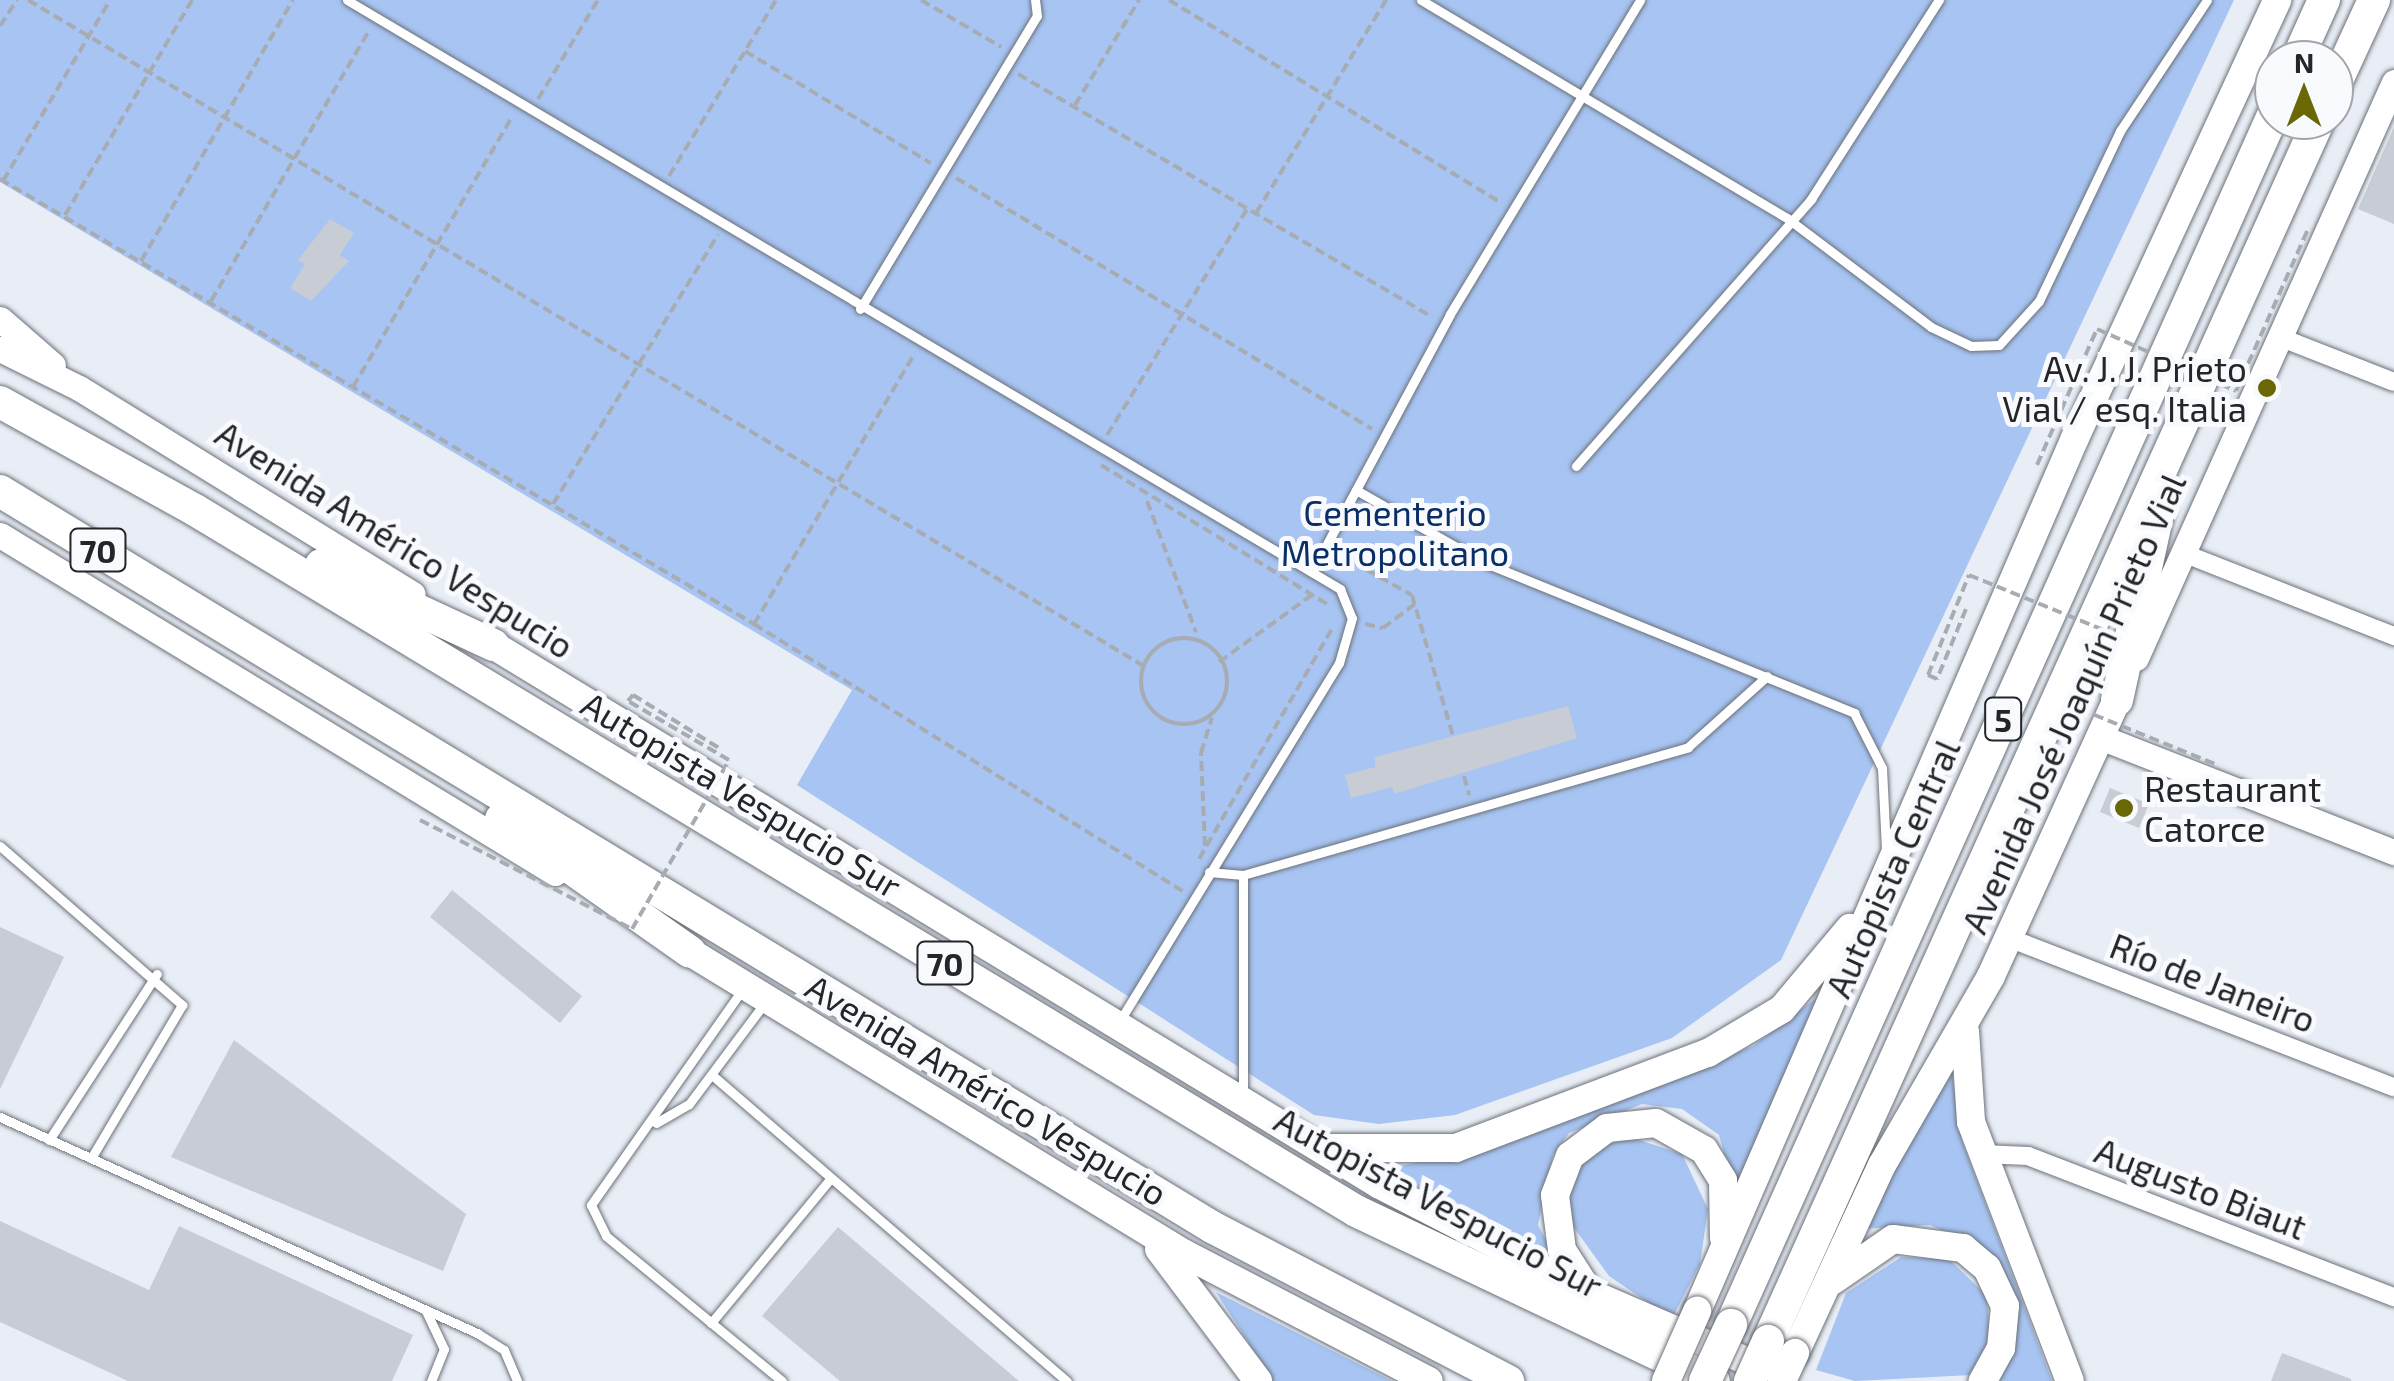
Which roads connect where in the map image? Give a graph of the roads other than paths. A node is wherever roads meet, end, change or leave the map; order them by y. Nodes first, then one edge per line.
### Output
1 (346, 0) edge
2 (1035, 0) edge
3 (1421, 0) edge
4 (1640, 0) edge
5 (1939, 0) edge
6 (2208, 0) edge
7 (2276, 0) edge
8 (2324, 0) edge
9 (2374, 0) edge
10 (2306, 40) edge
11 (2354, 44) edge
12 (2394, 82) edge
13 (1582, 97) junction
14 (2262, 140) edge
15 (2310, 140) edge
16 (1787, 218) junction
17 (860, 309) junction
18 (0, 319) edge
19 (2279, 337) junction
20 (0, 349) edge
21 (2394, 382) edge
22 (79, 388) junction
23 (0, 402) edge
24 (2184, 412) junction
25 (1576, 466) dead end
26 (1356, 490) junction
27 (0, 491) edge
28 (195, 510) junction
29 (0, 534) edge
30 (0, 551) edge
31 (2182, 553) junction
32 (1312, 570) junction
33 (65, 577) junction
34 (2394, 636) edge
35 (494, 645) junction
36 (1767, 676) junction
37 (2117, 700) junction
38 (350, 704) junction
39 (2100, 737) junction
40 (0, 846) edge
41 (2394, 852) edge
42 (1210, 872) junction
43 (1886, 872) junction
44 (1244, 875) junction
45 (2009, 938) junction
46 (690, 952) junction
47 (157, 974) junction
48 (756, 992) junction
49 (1116, 1026) junction
50 (1966, 1026) junction
51 (712, 1076) junction
52 (2394, 1087) edge
53 (1243, 1104) junction
54 (0, 1117) edge
55 (656, 1123) junction
56 (49, 1140) junction
57 (1310, 1144) junction
58 (1982, 1154) junction
59 (91, 1158) junction
60 (831, 1178) junction
61 (1133, 1223) junction
62 (1723, 1254) junction
63 (1592, 1294) junction
64 (2394, 1297) edge
65 (1819, 1298) junction
66 (424, 1309) junction
67 (712, 1323) junction
68 (1781, 1347) junction
69 (431, 1381) edge
70 (518, 1381) edge
71 (782, 1381) edge
72 (1067, 1381) edge
73 (1258, 1381) edge
74 (1429, 1381) edge
75 (1508, 1381) edge
76 (1666, 1381) edge
77 (1705, 1381) edge
78 (1714, 1381) edge
79 (1750, 1381) edge
80 (1782, 1381) edge
81 (1794, 1381) edge
82 (1983, 1381) edge
83 (2070, 1381) edge

1 - 17 lane
2 - 17 lane
3 - 13 lane
4 - 13 lane
5 - 16 lane
6 - 16 lane
7 - 43 main road
8 - 10 highway
9 - 11 highway
12 - 19 main road, Avenida José Joaquín Prieto Vial
13 - 16 lane
13 - 26 lane
14 - 77 highway, Autopista Central / 5, bridge
15 - 24 highway, 5
16 - 25 lane
17 - 32 lane
18 - 22 main road
19 - 21 street
19 - 31 main road, Avenida José Joaquín Prieto Vial
20 - 22 main road, Avenida Américo Vespucio
22 - 35 main road, Avenida Américo Vespucio
23 - 28 highway, Autopista Vespucio Sur / 70
24 - 37 highway
24 - 68 highway, 5
26 - 32 lane
26 - 36 lane
27 - 38 highway, 70
28 - 35 highway
28 - 78 highway, Autopista Vespucio Sur / 70
29 - 33 main road, Avenida Américo Vespucio
30 - 33 main road
31 - 34 street
31 - 37 main road, Avenida José Joaquín Prieto Vial
32 - 42 lane
33 - 46 main road, Avenida Américo Vespucio
35 - 49 main road, Avenida Américo Vespucio
36 - 43 lane
36 - 44 lane
37 - 39 main road, Avenida José Joaquín Prieto Vial
38 - 46 highway
38 - 75 highway, 70
39 - 41 main road
39 - 45 main road, Avenida José Joaquín Prieto Vial
40 - 47 lane
42 - 44 lane
42 - 49 lane
43 - 57 main road
43 - 62 main road
44 - 53 lane
45 - 50 main road, Avenida José Joaquín Prieto Vial
45 - 52 street, Río de Janeiro
46 - 48 main road, Avenida Américo Vespucio
47 - 56 lane
47 - 59 lane
48 - 51 lane
48 - 55 lane
48 - 61 main road, Avenida Américo Vespucio
49 - 53 main road, Avenida Américo Vespucio
50 - 58 main road, Avenida José Joaquín Prieto Vial
50 - 65 main road, Avenida José Joaquín Prieto Vial
51 - 55 lane
51 - 60 lane
53 - 57 main road, Avenida Américo Vespucio
54 - 56 lane
55 - 67 lane
56 - 59 lane
57 - 63 main road, Avenida Américo Vespucio
58 - 64 street, Augusto Biaut
58 - 83 main road, Avenida José Joaquín Prieto Vial
59 - 66 lane
60 - 67 lane
60 - 72 lane
61 - 73 main road
61 - 74 main road, Avenida Américo Vespucio
62 - 63 main road
62 - 76 main road, bridge
63 - 81 main road, Avenida Américo Vespucio
65 - 68 main road, Avenida José Joaquín Prieto Vial
65 - 82 main road
66 - 69 lane
66 - 70 lane
67 - 71 lane
68 - 79 highway, 5, bridge
68 - 80 main road, Avenida José Joaquín Prieto Vial, bridge

